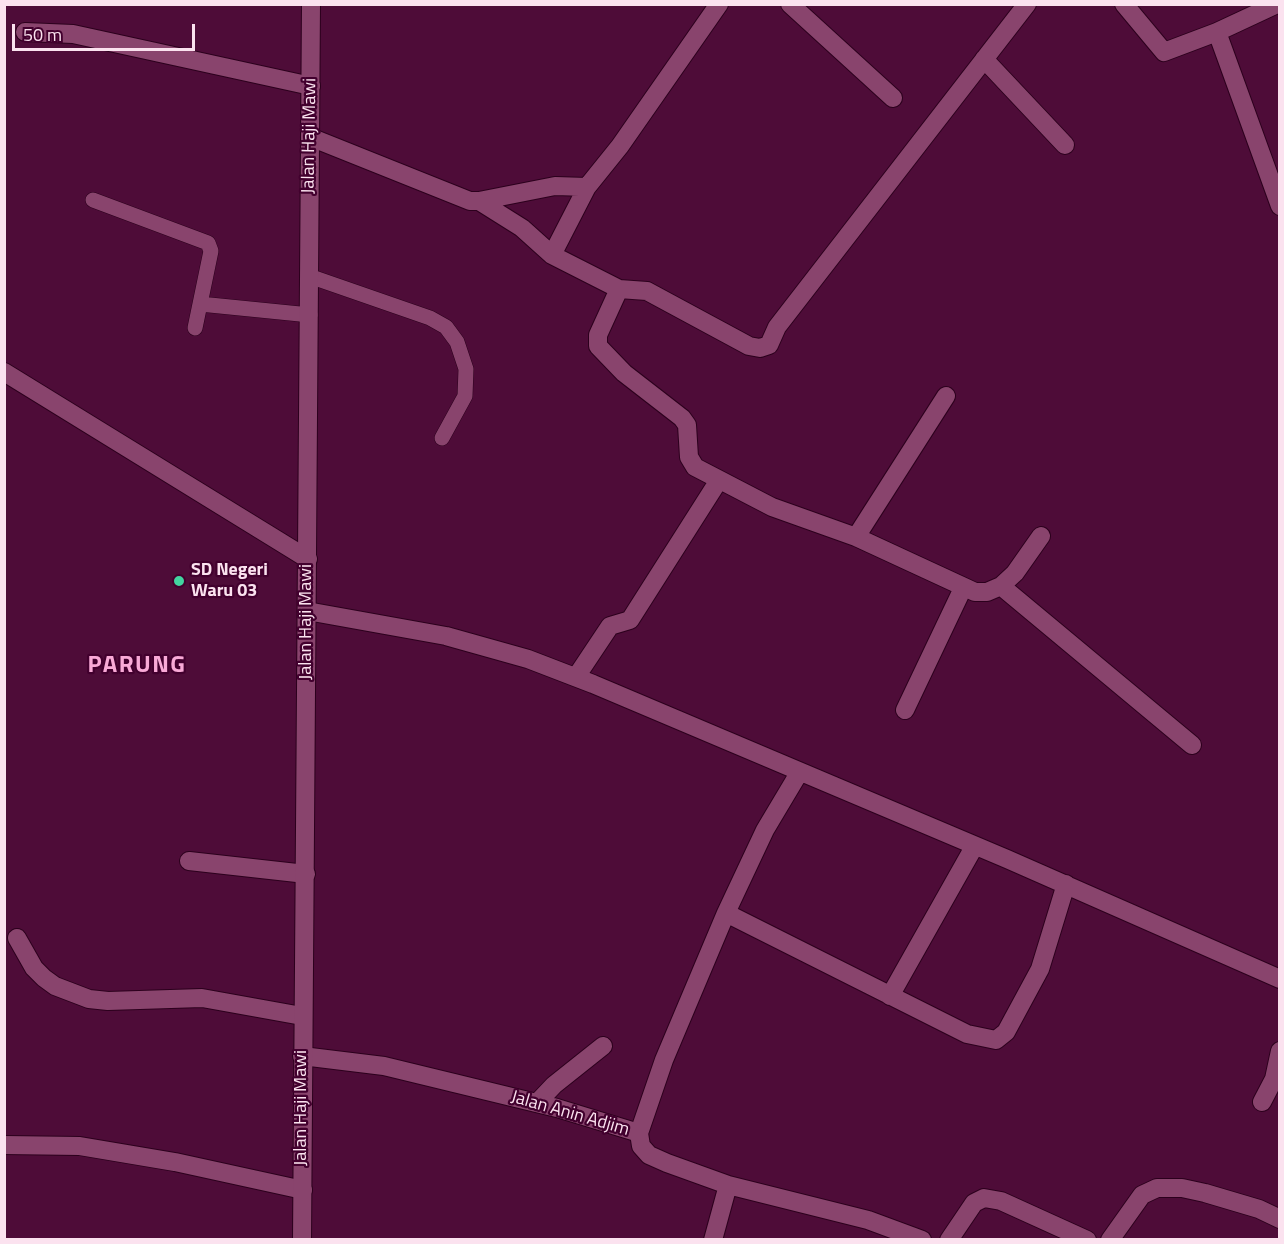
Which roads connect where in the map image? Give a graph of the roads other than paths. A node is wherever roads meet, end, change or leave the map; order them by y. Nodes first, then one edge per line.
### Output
1 (312, 4) edge
2 (719, 4) edge
3 (789, 4) edge
4 (1027, 4) edge
5 (1124, 4) edge
6 (1277, 4) edge
7 (24, 32) dead end
8 (1217, 32) junction
9 (984, 59) junction
10 (311, 86) junction
11 (893, 98) dead end
12 (310, 137) junction
13 (1065, 145) dead end
14 (587, 187) junction
15 (93, 200) dead end
16 (479, 201) junction
17 (1280, 206) edge
18 (552, 255) junction
19 (309, 276) junction
20 (619, 289) junction
21 (200, 304) junction
22 (310, 315) junction
23 (195, 328) dead end
24 (4, 372) edge
25 (945, 396) dead end
26 (442, 438) dead end
27 (719, 480) junction
28 (1041, 536) dead end
29 (856, 537) junction
30 (308, 559) junction
31 (1001, 586) junction
32 (963, 588) junction
33 (307, 610) junction
34 (576, 677) junction
35 (905, 710) dead end
36 (1192, 745) dead end
37 (799, 773) junction
38 (974, 847) junction
39 (189, 861) dead end
40 (306, 874) junction
41 (1066, 884) junction
42 (726, 913) junction
43 (17, 938) dead end
44 (1280, 979) edge
45 (890, 996) junction
46 (302, 1016) junction
47 (603, 1046) dead end
48 (1280, 1051) edge
49 (302, 1056) junction
50 (1262, 1102) dead end
51 (537, 1103) junction
52 (639, 1133) junction
53 (4, 1145) edge
54 (728, 1185) junction
55 (303, 1190) junction
56 (1280, 1219) edge
57 (303, 1239) edge
58 (713, 1239) edge
59 (922, 1239) edge
60 (950, 1239) edge
61 (1087, 1239) edge
62 (1110, 1239) edge

1 - 10 street, Jalan Haji Mawi
2 - 14 street
3 - 11 street
4 - 9 street
5 - 8 street
6 - 8 street
7 - 10 street
8 - 17 street
9 - 13 street
9 - 20 street
10 - 12 street, Jalan Haji Mawi
12 - 16 street
12 - 19 street, Jalan Haji Mawi
14 - 16 street
14 - 18 street
15 - 21 lane
16 - 18 street
18 - 20 street
19 - 22 street, Jalan Haji Mawi
19 - 26 lane
20 - 27 street
21 - 22 lane
21 - 23 lane
22 - 30 street, Jalan Haji Mawi
24 - 30 street
25 - 29 street
27 - 29 street
27 - 34 street
28 - 31 street
29 - 32 street
30 - 33 street, Jalan Haji Mawi
31 - 32 street
31 - 36 street
32 - 35 street
33 - 34 street
33 - 40 street, Jalan Haji Mawi
34 - 37 street
37 - 38 street
37 - 42 street
38 - 41 street
38 - 45 street
39 - 40 street
40 - 46 street, Jalan Haji Mawi
41 - 44 street
41 - 45 street
42 - 45 street
42 - 52 street
43 - 46 street
46 - 49 street, Jalan Haji Mawi
47 - 51 street
48 - 50 street
49 - 51 street, Jalan Anin Adjim
49 - 55 street, Jalan Haji Mawi
51 - 52 street, Jalan Anin Adjim
52 - 54 street, Jalan Anin Adjim
53 - 55 street
54 - 58 street
54 - 59 street, Jalan Anin Adjim
55 - 57 street, Jalan Haji Mawi
56 - 62 street
60 - 61 street

